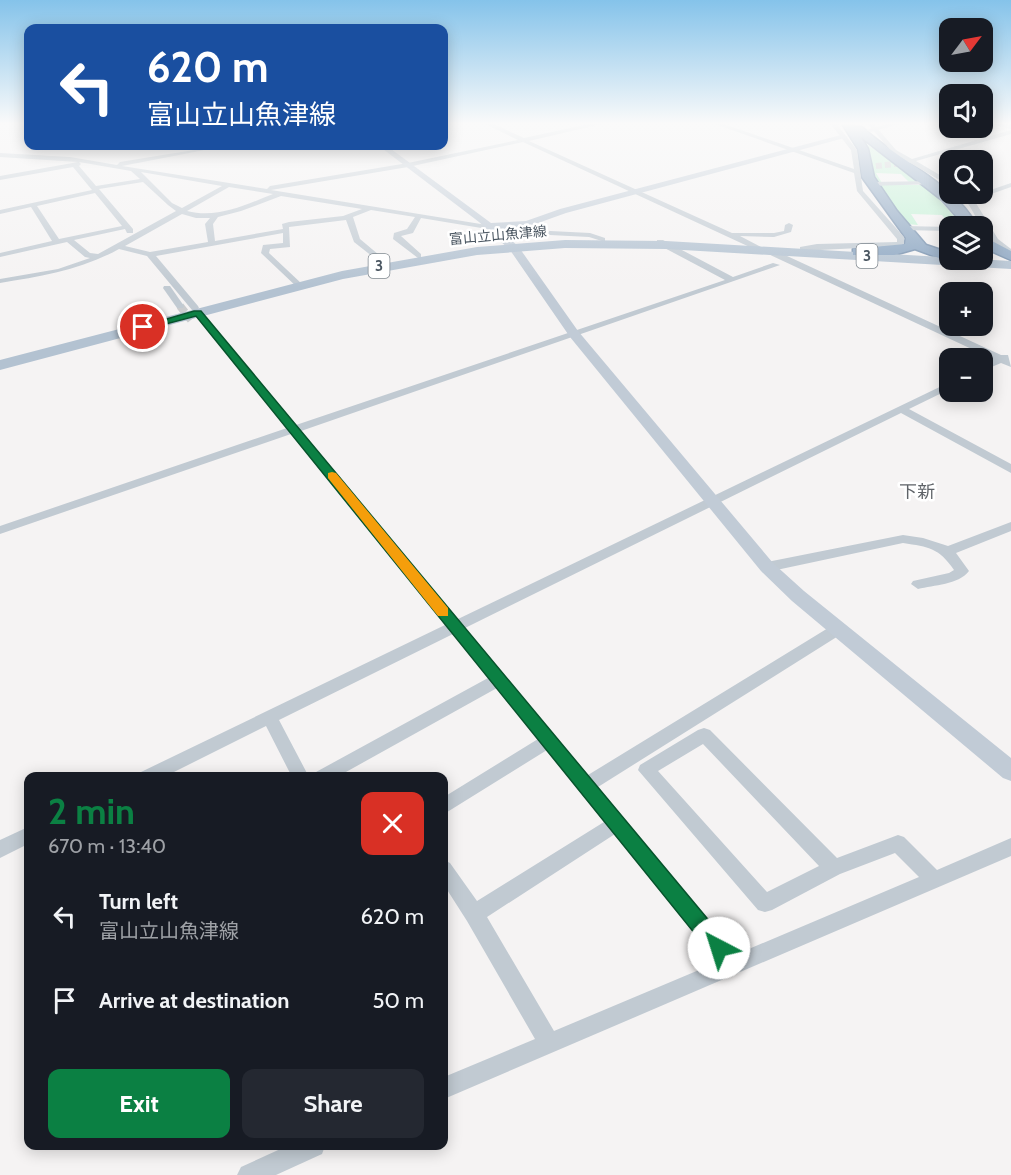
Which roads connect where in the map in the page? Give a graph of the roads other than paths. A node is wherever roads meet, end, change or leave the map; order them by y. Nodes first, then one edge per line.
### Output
1 (85, 177) edge
2 (141, 177) edge
3 (183, 177) edge
4 (339, 177) edge
5 (424, 177) edge
6 (603, 177) edge
7 (693, 177) edge
8 (857, 177) edge
9 (868, 177) edge
10 (922, 177) tunnel mouth
11 (145, 180) junction
12 (932, 183) junction
13 (230, 184) junction
14 (871, 184) junction
15 (1011, 185) edge
16 (96, 190) junction
17 (262, 190) junction
18 (993, 190) edge
19 (636, 192) junction
20 (281, 193) junction
21 (974, 204) edge
22 (33, 206) junction
23 (370, 208) junction
24 (183, 211) junction
25 (0, 212) edge
26 (419, 216) junction
27 (965, 216) edge
28 (215, 217) junction
29 (349, 217) junction
30 (789, 225) dead end
31 (490, 226) junction
32 (126, 227) junction
33 (287, 230) junction
34 (939, 230) edge
35 (730, 234) junction
36 (908, 234) junction
37 (135, 237) junction
38 (68, 240) junction
39 (602, 240) junction
40 (1011, 241) edge
41 (57, 242) junction
42 (662, 243) junction
43 (212, 244) junction
44 (512, 246) junction
45 (119, 247) junction
46 (763, 249) junction
47 (803, 249) junction
48 (993, 251) edge
49 (858, 252) junction
50 (1008, 252) edge
51 (150, 254) junction
52 (939, 254) edge
53 (0, 255) edge
54 (993, 255) edge
55 (418, 256) junction
56 (99, 257) junction
57 (939, 258) edge
58 (939, 258) edge
59 (382, 262) junction
60 (993, 262) edge
61 (1011, 263) edge
62 (776, 265) dead end
63 (166, 275) junction
64 (732, 280) junction
65 (0, 281) edge
66 (298, 284) junction
67 (180, 306) tunnel mouth
68 (194, 314) junction
69 (574, 333) junction
70 (1011, 354) edge
71 (0, 359) edge
72 (1001, 359) junction
73 (993, 363) edge
74 (1011, 364) edge
75 (0, 365) edge
76 (939, 390) edge
77 (901, 409) junction
78 (294, 429) junction
79 (1011, 469) edge
80 (710, 501) junction
81 (1011, 526) edge
82 (0, 530) edge
83 (948, 551) junction
84 (767, 567) junction
85 (918, 584) dead end
86 (455, 626) junction
87 (837, 629) junction
88 (498, 680) junction
89 (269, 717) junction
90 (548, 741) junction
91 (1011, 771) edge
92 (157, 772) edge
93 (298, 772) edge
94 (331, 772) edge
95 (585, 786) junction
96 (448, 804) edge
97 (616, 824) junction
98 (24, 837) edge
99 (1011, 847) edge
100 (0, 849) edge
101 (834, 868) junction
102 (448, 876) edge
103 (934, 880) junction
104 (474, 914) junction
105 (734, 966) junction
106 (549, 1042) junction
107 (448, 1086) edge
108 (305, 1150) edge
109 (249, 1175) edge

1 - 16 street
2 - 11 street
3 - 13 street
4 - 17 street
5 - 31 street
6 - 19 street
7 - 19 street
8 - 47 street
9 - 14 highway
10 - 12 highway
11 - 16 street
11 - 24 street
12 - 14 street
12 - 27 highway
13 - 17 street
13 - 24 street
14 - 36 highway
15 - 18 street
16 - 22 street
16 - 32 street
17 - 20 street
19 - 31 street
19 - 35 street
20 - 23 street
20 - 28 street
21 - 50 street
22 - 25 street
22 - 41 street
23 - 26 street
23 - 29 street
24 - 28 street
24 - 37 street
26 - 31 street
26 - 55 street
28 - 43 street
29 - 33 street
29 - 59 street
30 - 35 street
31 - 39 street
31 - 44 street
32 - 37 street
32 - 38 street
33 - 43 street
33 - 66 street
34 - 36 street
35 - 46 street
36 - 49 highway
36 - 52 highway
37 - 45 street
38 - 41 street
38 - 56 street
39 - 42 main road, 富山立山魚津線 / 3
39 - 44 main road, 富山立山魚津線 / 3
40 - 50 street
41 - 53 street
42 - 44 main road, 富山立山魚津線 / 3
42 - 46 main road, 富山立山魚津線 / 3
42 - 64 street
43 - 51 street
44 - 55 main road, 富山立山魚津線 / 3
44 - 66 main road, 富山立山魚津線 / 3
44 - 69 street
45 - 51 street
45 - 56 street
46 - 47 main road, 富山立山魚津線 / 3
46 - 58 main road, 富山立山魚津線 / 3
46 - 72 street
47 - 49 main road, 富山立山魚津線 / 3
48 - 50 highway
49 - 57 main road, 富山立山魚津線 / 3
51 - 63 street
54 - 61 main road, 富山立山魚津線 / 3
55 - 59 main road, 富山立山魚津線 / 3
56 - 65 street
59 - 66 main road, 富山立山魚津線 / 3
60 - 61 main road, 富山立山魚津線 / 3
62 - 64 street
63 - 67 street
63 - 68 street
64 - 69 street
66 - 68 main road, 富山立山魚津線 / 3
68 - 71 main road, 富山立山魚津線 / 3
68 - 75 main road, 富山立山魚津線 / 3
68 - 78 street
69 - 78 street
69 - 80 street
70 - 72 street
72 - 73 street
72 - 74 street
76 - 77 street
77 - 79 street
77 - 80 street
78 - 82 street
78 - 86 street
80 - 84 street
80 - 86 street
81 - 83 street
83 - 84 street
83 - 85 street
84 - 87 street
86 - 88 street
86 - 89 street
87 - 91 street
87 - 95 street
88 - 90 street
88 - 94 street
89 - 92 street
89 - 93 street
90 - 95 street
90 - 96 street
95 - 97 street
97 - 104 street
97 - 105 street
98 - 100 street
99 - 103 street
101 - 101 street
101 - 103 street
102 - 104 street
103 - 105 street
104 - 106 street
105 - 106 street
106 - 107 street
108 - 109 street

